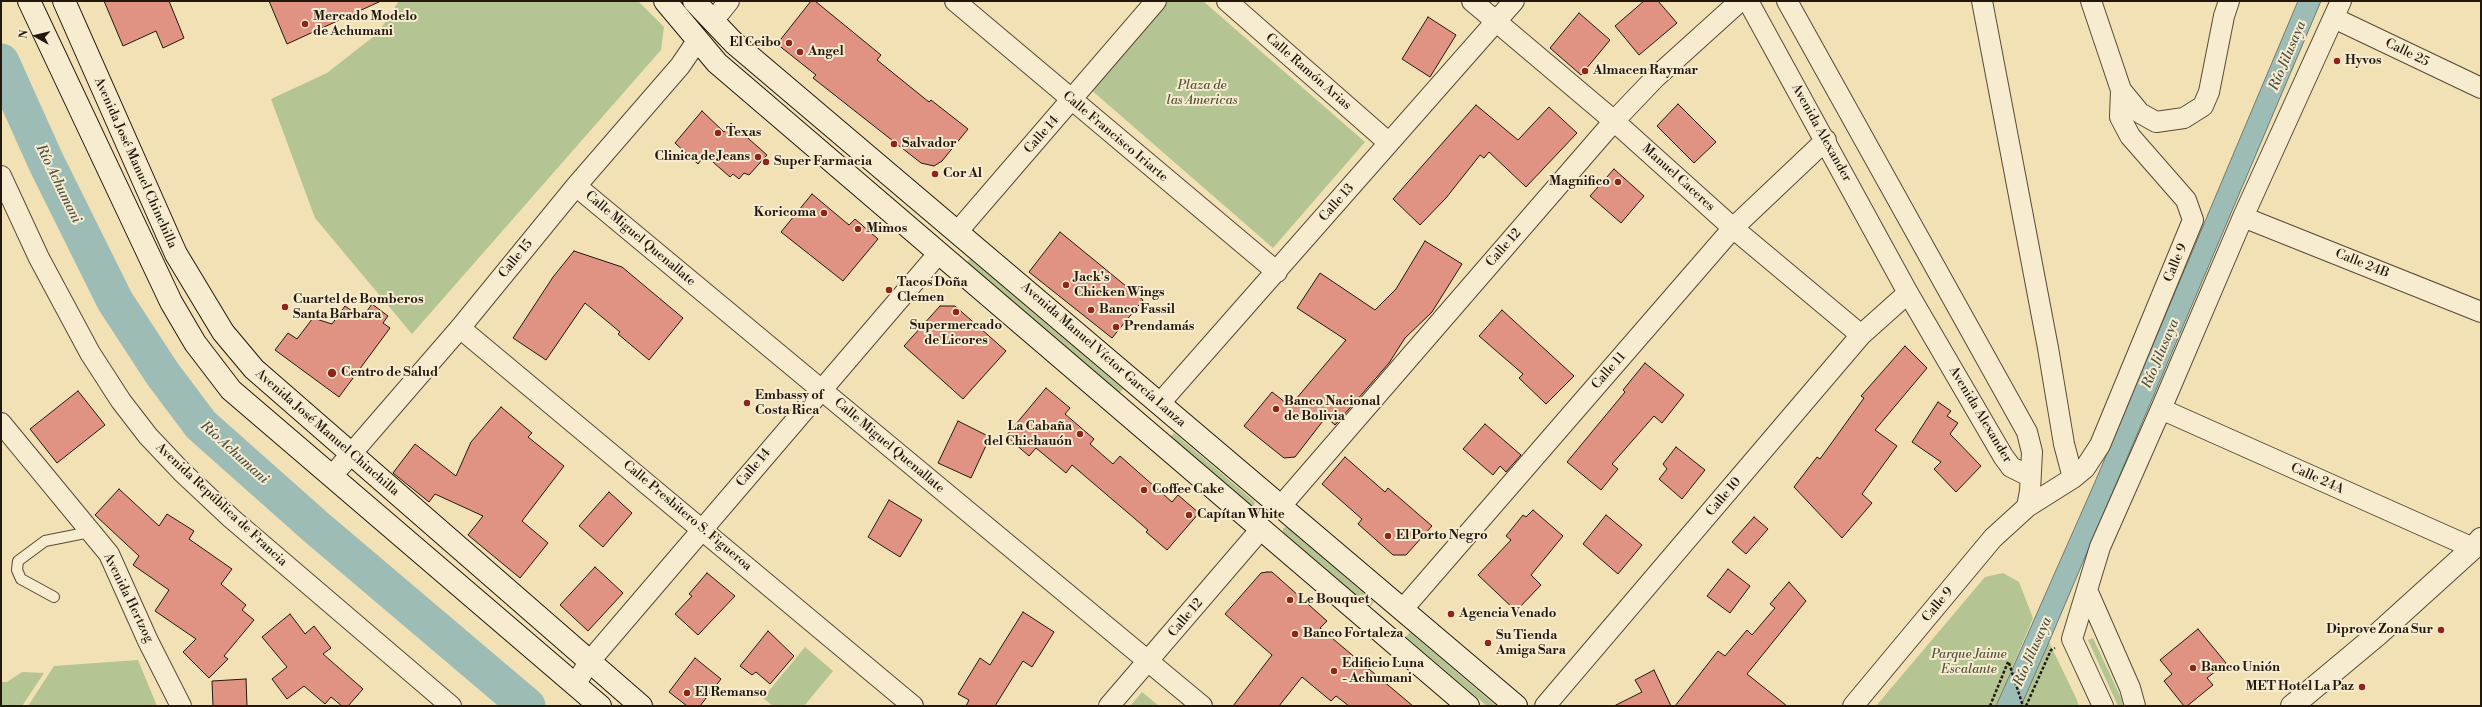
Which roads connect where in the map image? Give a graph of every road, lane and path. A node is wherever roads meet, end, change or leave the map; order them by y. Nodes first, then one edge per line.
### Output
1 (29, 1) edge
2 (64, 1) edge
3 (665, 1) edge
4 (694, 1) edge
5 (729, 1) edge
6 (955, 1) edge
7 (1156, 1) edge
8 (1227, 1) edge
9 (1472, 1) edge
10 (1514, 1) edge
11 (1740, 1) edge
12 (1748, 1) edge
13 (1788, 1) edge
14 (1982, 1) edge
15 (2091, 1) edge
16 (2229, 1) edge
17 (2338, 10) edge
18 (713, 21) junction
19 (1496, 21) junction
20 (698, 41) junction
21 (2481, 88) edge
22 (2121, 90) junction
23 (1072, 101) junction
24 (1614, 121) junction
25 (1826, 140) junction
26 (1389, 143) junction
27 (1, 176) edge
28 (576, 186) junction
29 (2243, 217) junction
30 (1733, 228) junction
31 (958, 231) junction
32 (938, 254) junction
33 (1277, 272) junction
34 (1908, 293) junction
35 (2481, 312) edge
36 (460, 328) junction
37 (1860, 335) junction
38 (821, 389) junction
39 (1160, 403) junction
40 (2161, 409) junction
41 (1, 423) edge
42 (1140, 426) junction
43 (351, 454) junction
44 (332, 476) junction
45 (2029, 476) junction
46 (2073, 478) junction
47 (1280, 507) junction
48 (2026, 507) junction
49 (703, 529) junction
50 (1261, 529) junction
51 (90, 532) junction
52 (2477, 543) edge
53 (2087, 590) junction
54 (54, 597) dead end
55 (1402, 610) junction
56 (1383, 633) junction
57 (2072, 639) junction
58 (1149, 661) junction
59 (589, 662) junction
60 (575, 685) junction
61 (181, 706) edge
62 (451, 706) edge
63 (600, 706) edge
64 (641, 706) edge
65 (913, 706) edge
66 (1109, 706) edge
67 (1202, 706) edge
68 (1468, 706) edge
69 (1516, 706) edge
70 (1545, 706) edge
71 (1853, 706) edge
72 (1990, 706) edge
73 (2025, 706) edge
74 (2103, 706) edge
75 (2135, 706) edge
76 (2292, 706) edge

1 - 44 main road, Avenida José Manuel Chinchilla
2 - 43 main road, Avenida José Manuel Chinchilla
3 - 20 main road
4 - 18 main road, Avenida Manuel Víctor García Lanza
5 - 18 street
6 - 23 street, Calle Francisco Iriarte
7 - 23 street, Calle 14
8 - 26 street, Calle Ramón Arias
9 - 19 street, Manuel Caceres
10 - 19 street, Calle 13
11 - 24 street, Calle 12
12 - 25 street, Avenida Alexander
13 - 45 street, Avenida Alexander
14 - 46 street
15 - 22 street, Calle 9
16 - 22 street
17 - 21 street, Calle 25
17 - 29 street
18 - 20 main road
18 - 31 main road, Avenida Manuel Víctor García Lanza
19 - 24 street, Manuel Caceres
19 - 26 street, Calle 13
20 - 28 street, Calle 15
20 - 32 main road
22 - 46 street, Calle 9
23 - 31 street, Calle 14
23 - 33 street, Calle Francisco Iriarte
24 - 30 street, Manuel Caceres
24 - 47 street, Calle 12
25 - 30 street, Calle 11
25 - 34 street, Avenida Alexander
26 - 33 street, Calle 13
27 - 62 street, Avenida República de Francia
28 - 36 street, Calle 15
28 - 38 street, Calle Miguel Quenallate
29 - 35 street, Calle 24B
29 - 40 street
30 - 37 street, Manuel Caceres
30 - 55 street, Calle 11
31 - 32 main road
31 - 39 main road, Avenida Manuel Víctor García Lanza
32 - 38 street, Calle 14
32 - 42 main road
33 - 39 street, Calle 13
34 - 37 street, Calle 10
34 - 45 street, Avenida Alexander
36 - 43 street, Calle 15
36 - 49 street, Calle Presbitero S. Figueroa
37 - 70 street, Calle 10
38 - 49 street, Calle 14
38 - 58 street, Calle Miguel Quenallate
39 - 42 main road
39 - 47 main road, Avenida Manuel Víctor García Lanza
40 - 52 street, Calle 24A
40 - 53 street
41 - 51 street, Avenida Hertzog
42 - 50 main road
43 - 44 street, Calle 15
43 - 59 main road, Avenida José Manuel Chinchilla
44 - 60 main road, Avenida José Manuel Chinchilla
45 - 48 street
46 - 48 street, Calle 9
47 - 50 main road
47 - 55 main road, Avenida Manuel Víctor García Lanza
48 - 71 street, Calle 9
49 - 59 street, Calle 14
49 - 65 street, Calle Presbitero S. Figueroa
50 - 56 main road
50 - 58 street, Calle 12
51 - 54 lane
51 - 61 street, Avenida Hertzog
52 - 76 main road
53 - 57 street
53 - 75 street
55 - 56 main road
55 - 69 main road, Avenida Manuel Víctor García Lanza
56 - 68 main road
57 - 73 path
57 - 74 street
58 - 66 street, Calle 12
58 - 67 street, Calle Miguel Quenallate
59 - 60 street, Calle 14
59 - 64 main road, Avenida José Manuel Chinchilla
60 - 63 main road, Avenida José Manuel Chinchilla
72 - 73 path

